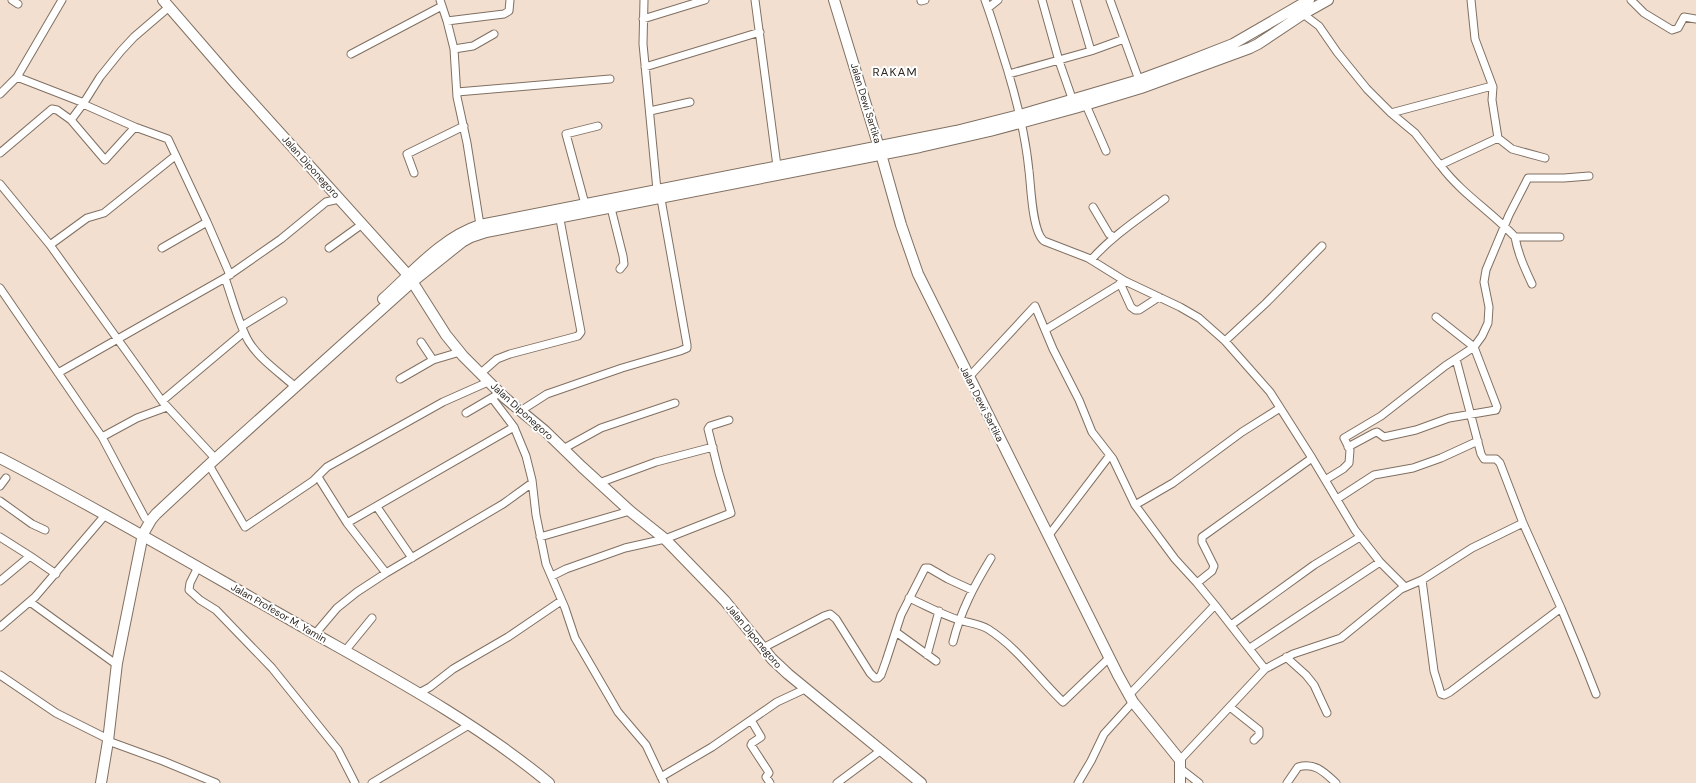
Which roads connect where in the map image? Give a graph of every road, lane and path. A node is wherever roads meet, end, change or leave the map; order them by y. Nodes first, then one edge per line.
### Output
1 (62, 0) edge
2 (510, 0) edge
3 (644, 0) edge
4 (705, 0) edge
5 (756, 0) edge
6 (834, 0) edge
7 (985, 0) edge
8 (998, 0) edge
9 (1042, 0) edge
10 (1076, 0) edge
11 (1110, 0) edge
12 (1328, 0) edge
13 (1471, 0) edge
14 (1631, 0) edge
15 (441, 3) edge
16 (166, 4) edge
17 (1302, 5) edge
18 (988, 8) junction
19 (643, 19) junction
20 (1696, 19) edge
21 (447, 21) junction
22 (760, 32) junction
23 (494, 34) dead end
24 (1124, 39) junction
25 (454, 49) junction
26 (1092, 51) junction
27 (351, 54) dead end
28 (1205, 60) junction
29 (1059, 61) junction
30 (646, 67) junction
31 (1009, 74) junction
32 (17, 77) junction
33 (610, 79) dead end
34 (1139, 80) junction
35 (1492, 86) junction
36 (457, 92) junction
37 (0, 94) edge
38 (690, 102) dead end
39 (83, 104) junction
40 (1074, 104) junction
41 (1086, 104) junction
42 (650, 111) junction
43 (1391, 113) junction
44 (1021, 119) junction
45 (71, 120) junction
46 (464, 126) junction
47 (598, 126) dead end
48 (135, 127) junction
49 (1498, 138) junction
50 (880, 150) junction
51 (1106, 151) dead end
52 (0, 153) edge
53 (175, 156) junction
54 (1545, 158) dead end
55 (1441, 166) junction
56 (772, 170) junction
57 (414, 173) dead end
58 (1589, 176) dead end
59 (0, 184) edge
60 (659, 194) junction
61 (339, 199) junction
62 (1165, 199) dead end
63 (585, 204) junction
64 (1093, 207) dead end
65 (611, 208) junction
66 (559, 214) junction
67 (207, 222) junction
68 (361, 225) junction
69 (480, 225) junction
70 (1504, 226) junction
71 (1114, 237) junction
72 (1515, 237) junction
73 (1560, 237) dead end
74 (50, 246) junction
75 (1322, 246) dead end
76 (162, 248) dead end
77 (329, 248) dead end
78 (1091, 260) junction
79 (620, 269) dead end
80 (228, 277) junction
81 (410, 278) junction
82 (1122, 282) junction
83 (1532, 284) dead end
84 (0, 288) edge
85 (1159, 297) junction
86 (283, 301) dead end
87 (1436, 317) dead end
88 (243, 329) junction
89 (1045, 330) junction
90 (118, 338) junction
91 (1225, 341) junction
92 (421, 342) dead end
93 (1474, 347) junction
94 (460, 352) junction
95 (1456, 359) junction
96 (433, 360) junction
97 (58, 373) junction
98 (481, 373) junction
99 (969, 377) junction
100 (400, 379) dead end
101 (488, 382) junction
102 (291, 383) junction
103 (492, 398) junction
104 (505, 398) junction
105 (162, 401) junction
106 (675, 403) dead end
107 (167, 407) junction
108 (1280, 408) junction
109 (522, 410) junction
110 (466, 413) dead end
111 (1472, 414) junction
112 (729, 420) dead end
113 (514, 427) junction
114 (102, 437) junction
115 (1478, 440) junction
116 (713, 447) junction
117 (1348, 447) junction
118 (563, 449) junction
119 (1110, 455) junction
120 (0, 458) edge
121 (1312, 458) junction
122 (211, 460) junction
123 (318, 477) junction
124 (6, 478) dead end
125 (1325, 480) junction
126 (599, 483) junction
127 (532, 484) junction
128 (0, 486) edge
129 (1337, 499) junction
130 (0, 501) edge
131 (1135, 505) junction
132 (377, 507) junction
133 (630, 511) junction
134 (106, 514) junction
135 (145, 518) junction
136 (347, 523) junction
137 (1524, 523) junction
138 (45, 530) dead end
139 (140, 533) junction
140 (1049, 535) junction
141 (0, 537) edge
142 (540, 537) junction
143 (1360, 537) junction
144 (666, 539) junction
145 (30, 556) junction
146 (412, 558) junction
147 (991, 558) dead end
148 (1380, 562) junction
149 (198, 567) junction
150 (386, 573) junction
151 (56, 574) junction
152 (552, 576) junction
153 (1422, 580) junction
154 (0, 581) edge
155 (1197, 583) junction
156 (1405, 587) junction
157 (972, 590) junction
158 (909, 598) junction
159 (561, 601) junction
160 (30, 602) junction
161 (1215, 606) junction
162 (1561, 608) junction
163 (939, 611) junction
164 (372, 618) dead end
165 (958, 620) junction
166 (1231, 625) junction
167 (0, 627) edge
168 (896, 632) junction
169 (315, 634) junction
170 (953, 642) dead end
171 (763, 648) junction
172 (1250, 648) junction
173 (344, 651) junction
174 (927, 654) junction
175 (1286, 657) junction
176 (1109, 658) junction
177 (936, 661) dead end
178 (113, 662) junction
179 (1265, 669) junction
180 (0, 674) edge
181 (805, 689) junction
182 (419, 693) junction
183 (1596, 694) dead end
184 (1131, 699) junction
185 (1230, 707) junction
186 (109, 708) junction
187 (1327, 713) dead end
188 (751, 720) junction
189 (469, 725) junction
190 (106, 739) junction
191 (1254, 740) dead end
192 (880, 751) junction
193 (1180, 765) junction
194 (662, 780) edge
195 (96, 783) edge
196 (101, 783) edge
197 (216, 783) edge
198 (355, 783) edge
199 (372, 783) edge
200 (549, 783) edge
201 (770, 783) edge
202 (837, 783) edge
203 (921, 783) edge
204 (1078, 783) edge
205 (1180, 783) edge
206 (1198, 783) edge
207 (1287, 783) edge
208 (1336, 783) edge

1 - 32 street
2 - 21 street
3 - 19 street
4 - 19 street
5 - 22 street
6 - 50 main road, Jalan Dewi Sartika
7 - 18 street
8 - 18 street
9 - 29 street
10 - 26 street
11 - 24 street
12 - 17 main road
13 - 35 street
14 - 20 street
15 - 21 street
15 - 27 street
16 - 39 street
16 - 61 main road, Jalan Diponegoro
17 - 28 main road
17 - 28 main road
17 - 43 street
18 - 31 street
19 - 30 street
21 - 25 street
22 - 30 street
22 - 56 street
23 - 25 street
24 - 26 street
24 - 34 street
25 - 36 street
26 - 29 street
28 - 34 main road
28 - 41 main road
29 - 31 street
29 - 40 street
30 - 42 street
31 - 44 street
32 - 37 street
32 - 39 street
33 - 36 street
34 - 40 main road
35 - 43 street
35 - 49 street
36 - 46 street
38 - 42 street
39 - 45 street
39 - 48 street
40 - 41 main road
40 - 44 main road
41 - 51 street
42 - 60 street
43 - 55 street
44 - 50 main road
44 - 78 street
45 - 48 street
45 - 52 street
46 - 57 street
46 - 69 street
47 - 63 street
48 - 53 street
49 - 54 street
49 - 55 street
50 - 56 main road
50 - 99 main road, Jalan Dewi Sartika
53 - 67 street
53 - 74 street
55 - 70 street
56 - 60 main road
58 - 70 street
59 - 74 street
60 - 63 main road
60 - 65 main road
60 - 109 street
61 - 68 main road, Jalan Diponegoro
61 - 80 street
62 - 71 street
63 - 66 main road
64 - 71 street
65 - 66 main road
65 - 79 street
66 - 69 main road
66 - 81 main road
66 - 98 street
67 - 76 street
67 - 80 street
68 - 77 street
68 - 81 main road, Jalan Diponegoro
69 - 81 main road
70 - 72 street
70 - 93 street
71 - 78 street
72 - 73 street
72 - 83 street
74 - 90 street
75 - 91 street
78 - 82 street
80 - 88 street
80 - 90 street
81 - 94 main road, Jalan Diponegoro
81 - 102 main road
81 - 122 main road
82 - 85 street
82 - 85 street
82 - 89 street
84 - 97 street
85 - 91 street
86 - 88 street
87 - 93 street
88 - 102 street
88 - 105 street
89 - 99 street
89 - 119 street
90 - 97 street
90 - 105 street
91 - 108 street
92 - 96 street
93 - 95 street
93 - 111 street
94 - 96 street
94 - 98 main road, Jalan Diponegoro
95 - 111 street
95 - 117 street
96 - 100 street
97 - 114 street
98 - 101 main road, Jalan Diponegoro
99 - 140 main road, Jalan Dewi Sartika
101 - 104 main road, Jalan Diponegoro
101 - 123 street
102 - 122 main road
103 - 104 street
103 - 110 street
103 - 113 street
104 - 109 main road, Jalan Diponegoro
105 - 107 street
106 - 118 street
107 - 114 street
107 - 122 street
108 - 121 street
108 - 131 street
109 - 118 main road, Jalan Diponegoro
111 - 115 street
111 - 117 street
112 - 116 street
113 - 127 street
113 - 132 street
114 - 135 street
115 - 129 street
115 - 137 street
116 - 126 street
116 - 144 street
117 - 125 street
118 - 126 main road, Jalan Diponegoro
119 - 131 street
119 - 140 street
120 - 134 main road, Jalan Profesor M. Yamin
121 - 125 street
121 - 155 street
122 - 123 street
122 - 135 main road
122 - 139 main road
123 - 136 street
124 - 128 street
125 - 129 street
126 - 133 main road, Jalan Diponegoro
127 - 142 street
127 - 146 street
129 - 143 street
130 - 138 street
131 - 155 street
132 - 136 street
132 - 146 street
133 - 142 street
133 - 144 main road, Jalan Diponegoro
134 - 139 main road, Jalan Profesor M. Yamin
134 - 151 street
135 - 139 main road
136 - 150 street
137 - 153 street
137 - 162 street
139 - 149 main road, Jalan Profesor M. Yamin
139 - 178 main road
139 - 186 main road
140 - 176 main road, Jalan Dewi Sartika
141 - 145 street
142 - 152 street
143 - 148 street
143 - 166 street
144 - 152 street
144 - 171 main road, Jalan Diponegoro
145 - 151 street
145 - 154 street
146 - 150 street
147 - 157 street
148 - 156 street
148 - 172 street
149 - 169 main road, Jalan Profesor M. Yamin
149 - 198 street
150 - 169 street
151 - 160 street
152 - 159 street
153 - 156 street
153 - 162 street
155 - 161 street
156 - 175 street
157 - 158 street
157 - 165 street
158 - 163 street
158 - 168 street
159 - 182 street
159 - 194 street
160 - 167 street
160 - 178 street
161 - 166 street
161 - 184 street
162 - 183 street
163 - 165 street
163 - 174 street
164 - 173 street
165 - 170 street
165 - 176 street
166 - 172 street
168 - 171 street
168 - 174 street
169 - 173 main road, Jalan Profesor M. Yamin
171 - 181 main road, Jalan Diponegoro
172 - 179 street
173 - 182 main road, Jalan Profesor M. Yamin
174 - 177 street
175 - 179 street
175 - 187 street
176 - 184 main road, Jalan Dewi Sartika
178 - 186 main road
179 - 185 street
180 - 190 street
181 - 188 street
181 - 192 main road, Jalan Diponegoro
182 - 189 main road, Jalan Profesor M. Yamin
184 - 193 main road, Jalan Dewi Sartika
184 - 204 street
185 - 191 street
185 - 193 street
186 - 190 main road
188 - 194 street
188 - 201 street
189 - 199 street
189 - 200 main road, Jalan Profesor M. Yamin
190 - 195 main road
190 - 196 main road
190 - 197 street
192 - 202 street
192 - 203 main road, Jalan Diponegoro
193 - 205 main road
193 - 206 street
207 - 208 street

